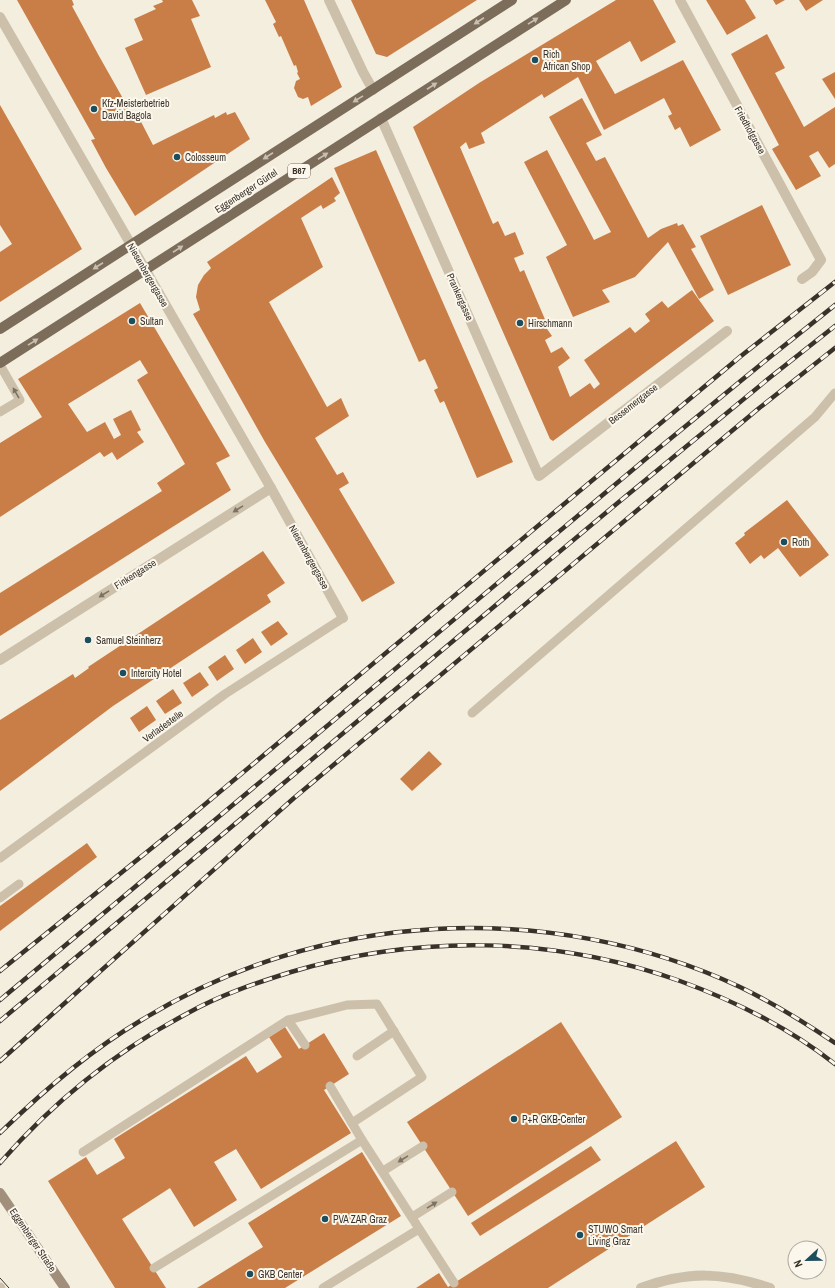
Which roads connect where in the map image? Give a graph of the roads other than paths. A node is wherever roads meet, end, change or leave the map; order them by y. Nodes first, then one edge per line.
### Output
1 (329, 0) edge
2 (512, 0) edge
3 (566, 0) edge
4 (680, 0) edge
5 (0, 17) edge
6 (373, 90) junction
7 (381, 118) junction
8 (131, 245) junction
9 (145, 270) junction
10 (802, 278) dead end
11 (0, 329) edge
12 (727, 331) dead end
13 (0, 364) edge
14 (835, 392) edge
15 (0, 412) edge
16 (539, 476) joint
17 (271, 488) junction
18 (343, 618) joint
19 (0, 660) edge
20 (472, 713) dead end
21 (0, 858) edge
22 (19, 884) dead end
23 (0, 898) edge
24 (288, 1020) junction
25 (394, 1031) junction
26 (305, 1045) dead end
27 (356, 1056) dead end
28 (330, 1086) dead end
29 (352, 1123) junction
30 (362, 1140) junction
31 (423, 1146) dead end
32 (83, 1152) dead end
33 (383, 1172) junction
34 (452, 1192) dead end
35 (0, 1193) edge
36 (412, 1217) junction
37 (420, 1229) junction
38 (154, 1268) dead end
39 (454, 1283) dead end
40 (65, 1288) edge
41 (323, 1288) edge
42 (641, 1288) edge
43 (770, 1288) edge

1 - 6 street
2 -> 6 main road, Eggenberger Gürtel
7 -> 3 main road, Eggenberger Gürtel / B67
4 - 10 street, Friedhofgasse
5 - 8 street, Niesenbergergasse
6 -> 8 main road, Eggenberger Gürtel
9 -> 7 main road, Eggenberger Gürtel / B67
7 - 16 street, Prankergasse
8 - 9 street, Niesenbergergasse
8 -> 11 main road, Eggenberger Gürtel
13 -> 9 main road, Eggenberger Gürtel / B67
9 - 17 street, Niesenbergergasse
12 - 16 street, Bessemergasse
15 -> 13 lane
14 - 20 lane
17 - 18 street, Niesenbergergasse
17 -> 19 street, Finkengasse
18 - 21 lane, Verladestelle
22 - 23 lane
24 - 25 lane
24 - 26 lane
24 - 32 lane
25 - 27 lane
25 - 29 lane
28 - 29 lane
29 - 30 lane
30 - 33 lane
30 - 38 lane
31 -> 33 lane
33 - 36 lane
36 -> 34 lane
35 - 40 main road, Eggenberger Straße
36 - 37 lane
37 - 39 lane
37 - 41 lane
42 - 43 street

